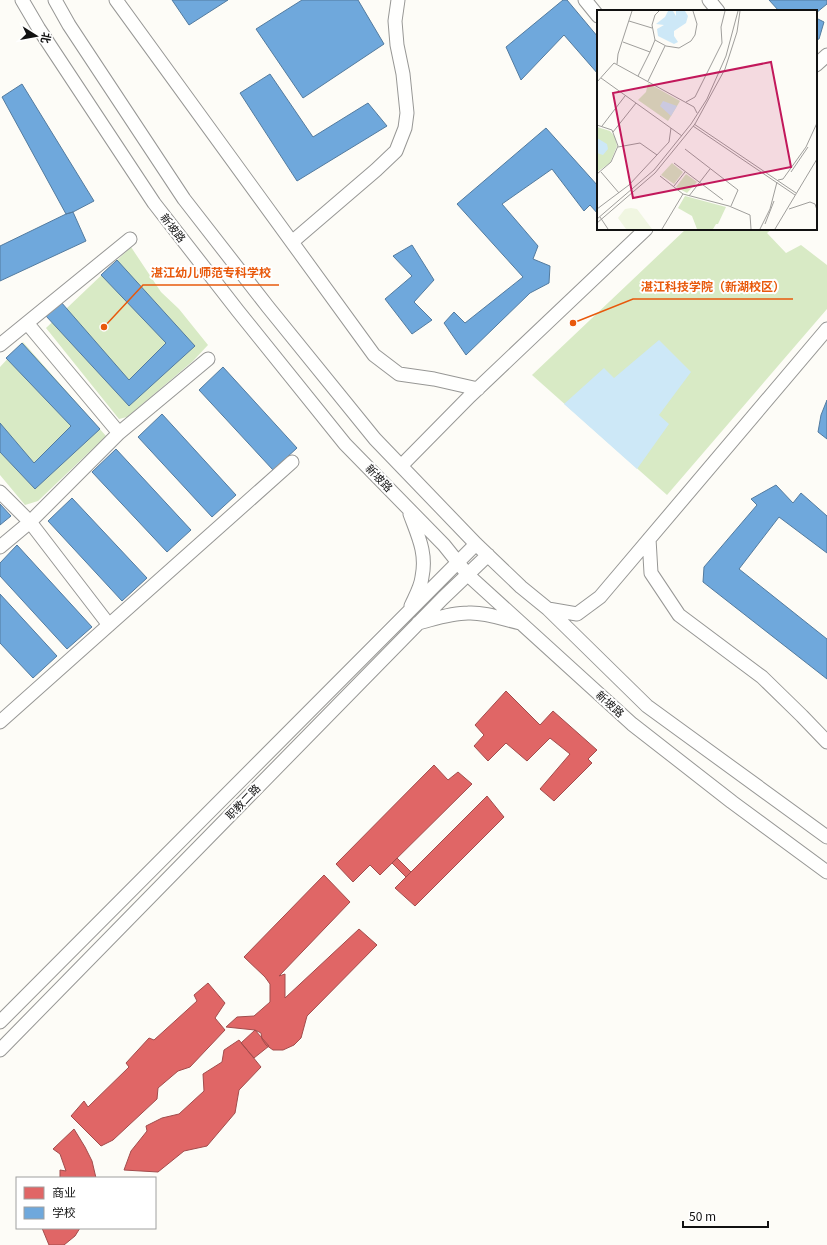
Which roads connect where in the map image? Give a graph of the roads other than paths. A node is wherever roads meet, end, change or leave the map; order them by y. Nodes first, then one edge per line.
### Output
1 (22, 0) edge
2 (54, 0) edge
3 (116, 0) edge
4 (398, 0) edge
5 (584, 0) edge
6 (709, 0) edge
7 (717, 10) edge
8 (597, 15) edge
9 (827, 55) edge
10 (817, 64) edge
11 (645, 230) edge
12 (130, 239) dead end
13 (292, 242) junction
14 (27, 323) junction
15 (827, 329) edge
16 (0, 345) edge
17 (208, 359) dead end
18 (478, 389) junction
19 (119, 433) junction
20 (292, 462) dead end
21 (401, 466) junction
22 (0, 492) edge
23 (408, 509) junction
24 (30, 522) junction
25 (649, 539) junction
26 (476, 544) junction
27 (0, 548) edge
28 (488, 555) junction
29 (458, 563) junction
30 (468, 575) junction
31 (548, 609) junction
32 (408, 612) junction
33 (418, 623) junction
34 (522, 624) junction
35 (110, 625) junction
36 (0, 722) edge
37 (827, 742) edge
38 (827, 837) edge
39 (827, 872) edge
40 (0, 1022) edge
41 (0, 1050) edge

1 - 23 street, 新坡路
2 - 21 street
3 - 13 street
4 - 13 street
5 - 8 street
6 - 7 street
9 - 10 street
11 - 18 street
12 - 14 street
13 - 18 street
14 - 16 street
14 - 19 street
15 - 25 street
17 - 19 street
18 - 21 street
19 - 24 street
20 - 35 street
21 - 26 street
22 - 24 street
23 - 29 street, 新坡路
23 - 32 street
24 - 27 street
24 - 35 street
25 - 31 street
25 - 37 street
26 - 28 street
26 - 29 street, 职教二路
28 - 30 street, 职教二路
28 - 31 street
29 - 30 street, 新坡路
29 - 32 street, 职教二路
30 - 33 street, 职教二路
30 - 34 street, 新坡路
31 - 38 street
32 - 40 street, 职教二路
33 - 34 street
33 - 41 street, 职教二路
34 - 39 street, 新坡路
35 - 36 street

